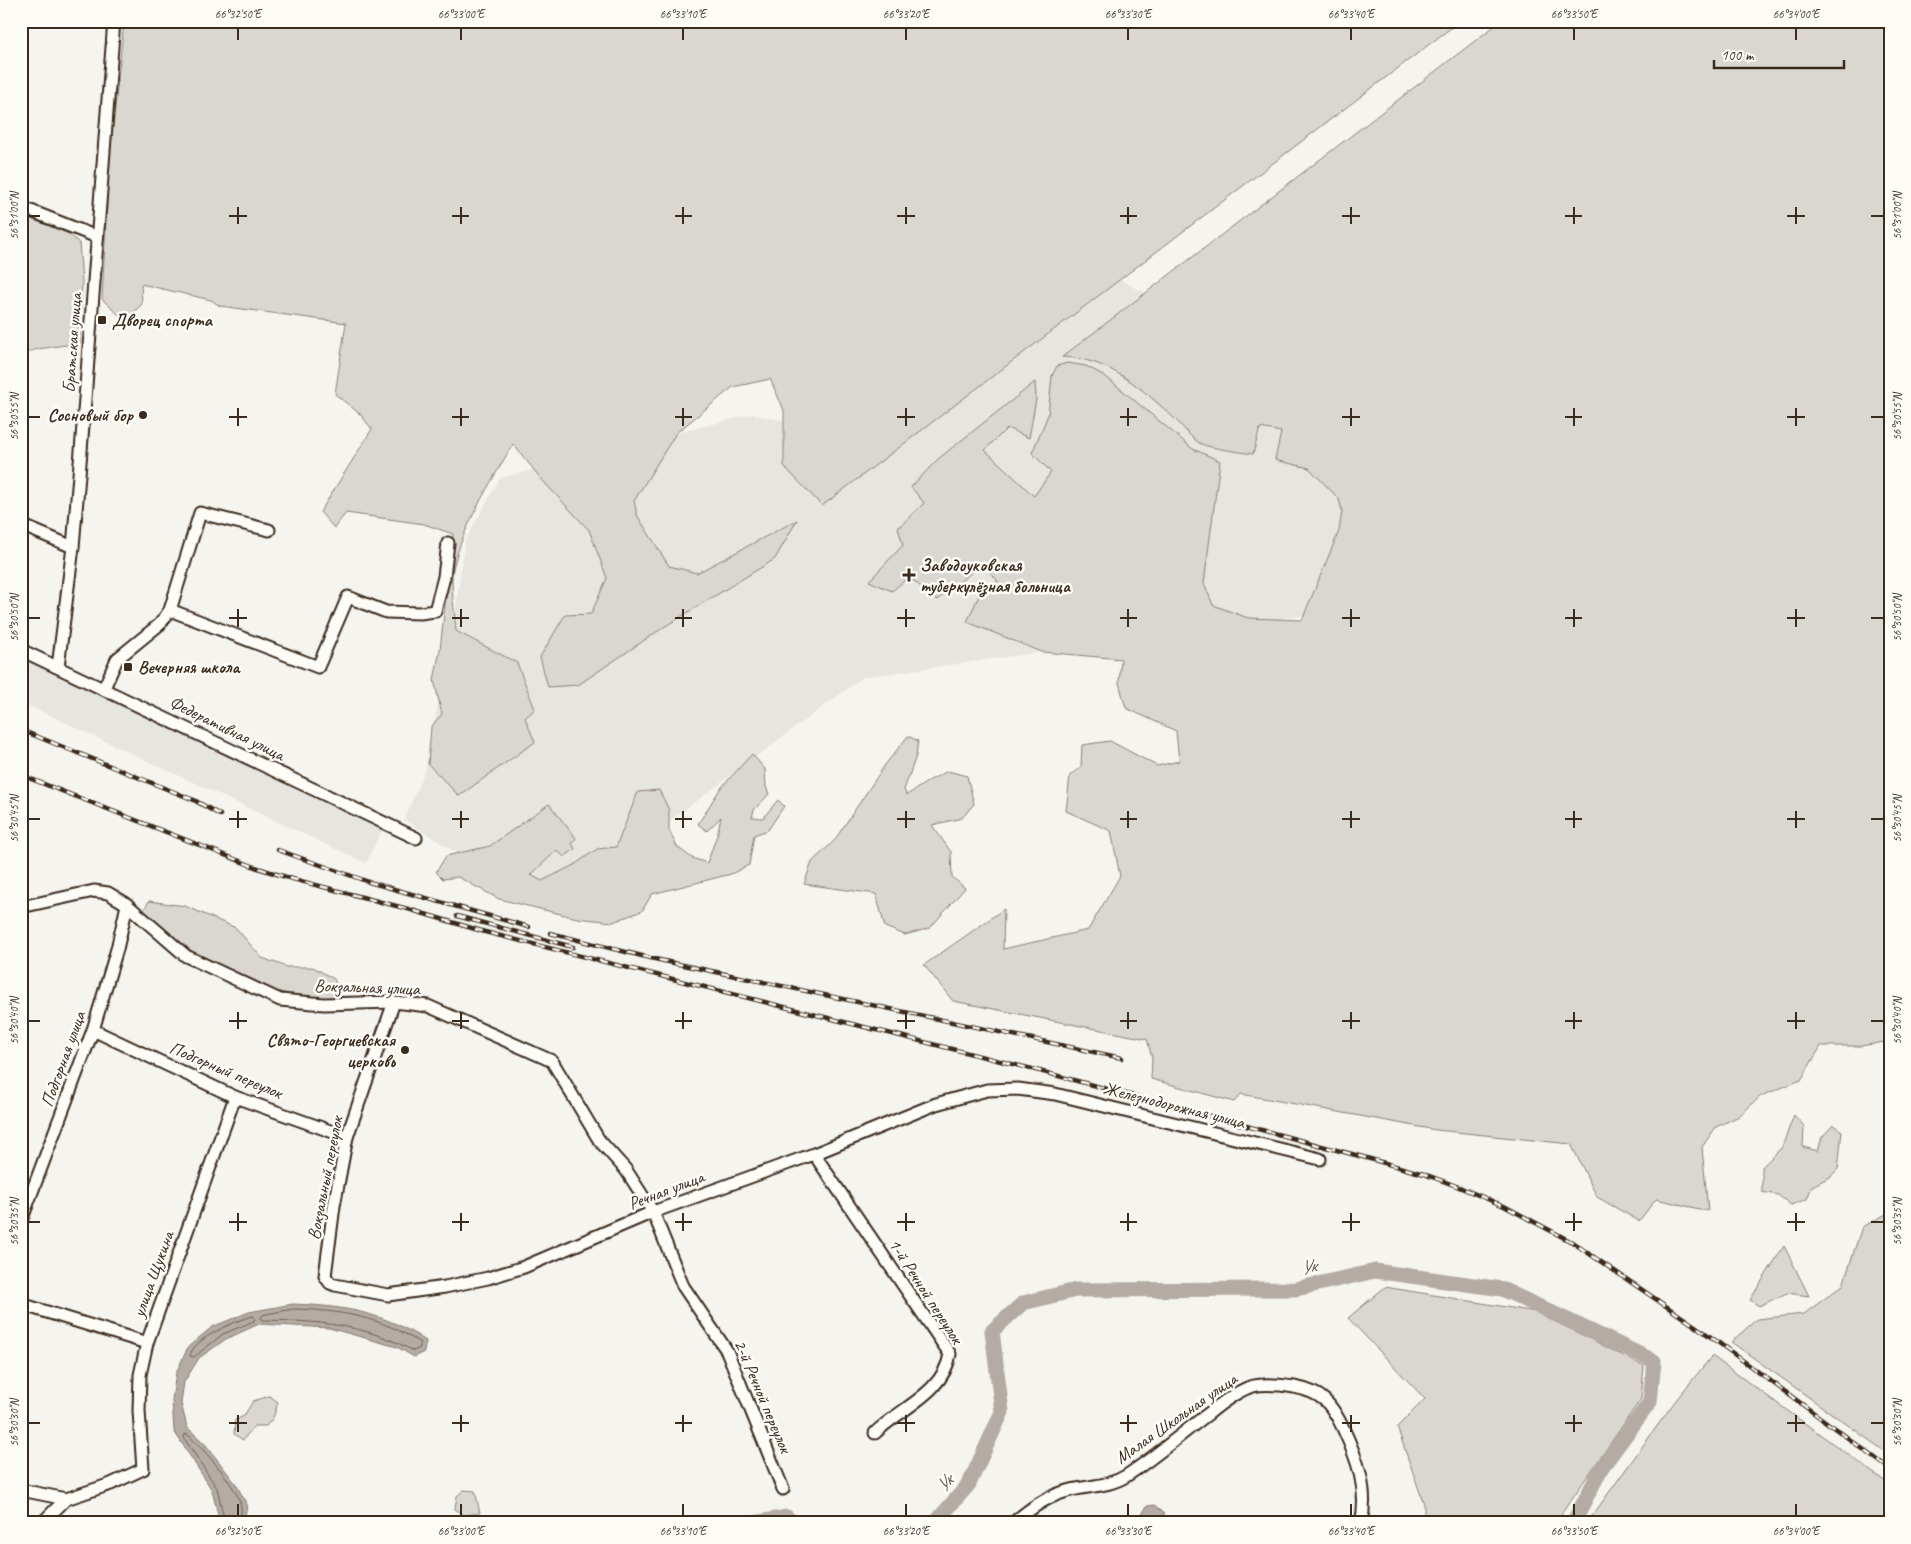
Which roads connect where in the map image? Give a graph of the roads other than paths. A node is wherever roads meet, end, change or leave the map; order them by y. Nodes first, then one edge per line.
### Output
1 (114, 21) edge
2 (21, 208) edge
3 (97, 237) junction
4 (21, 525) edge
5 (269, 530) dead end
6 (448, 543) dead end
7 (73, 547) junction
8 (170, 610) junction
9 (21, 650) edge
10 (58, 667) junction
11 (104, 688) junction
12 (416, 838) dead end
13 (127, 905) junction
14 (21, 907) edge
15 (394, 1002) junction
16 (93, 1030) junction
17 (1018, 1089) joint
18 (235, 1097) junction
19 (347, 1137) junction
20 (814, 1154) junction
21 (1320, 1159) dead end
22 (653, 1212) junction
23 (21, 1221) edge
24 (325, 1276) joint
25 (21, 1304) edge
26 (147, 1343) junction
27 (875, 1433) dead end
28 (783, 1489) dead end
29 (21, 1490) edge
30 (66, 1499) junction
31 (42, 1523) edge
32 (1013, 1523) edge
33 (1361, 1523) edge

1 - 3 street, Братская улица
2 - 3 street
3 - 7 street, Братская улица
4 - 7 street
5 - 8 street
6 - 8 street
7 - 10 street, Братская улица
8 - 11 street
9 - 10 street, Федеративная улица
10 - 11 street, Федеративная улица
11 - 12 street, Федеративная улица
13 - 14 street, Вокзальная улица
13 - 15 street, Вокзальная улица
13 - 16 street, Подгорная улица
15 - 19 street, Вокзальный переулок
15 - 22 street, Вокзальная улица
16 - 18 street, Подгорный переулок
16 - 23 street, Подгорная улица
17 - 20 street, Речная улица
17 - 21 street, Железнодорожная улица
18 - 19 street, Подгорный переулок
18 - 26 street, улица Щукина
19 - 24 street, Вокзальный переулок
20 - 22 street, Речная улица
20 - 27 street, 1-й Речной переулок
22 - 24 street, Речная улица
22 - 28 street, 2-й Речной переулок
25 - 26 street
26 - 30 street, улица Щукина
29 - 30 street
30 - 31 street
32 - 33 street, Малая Школьная улица

